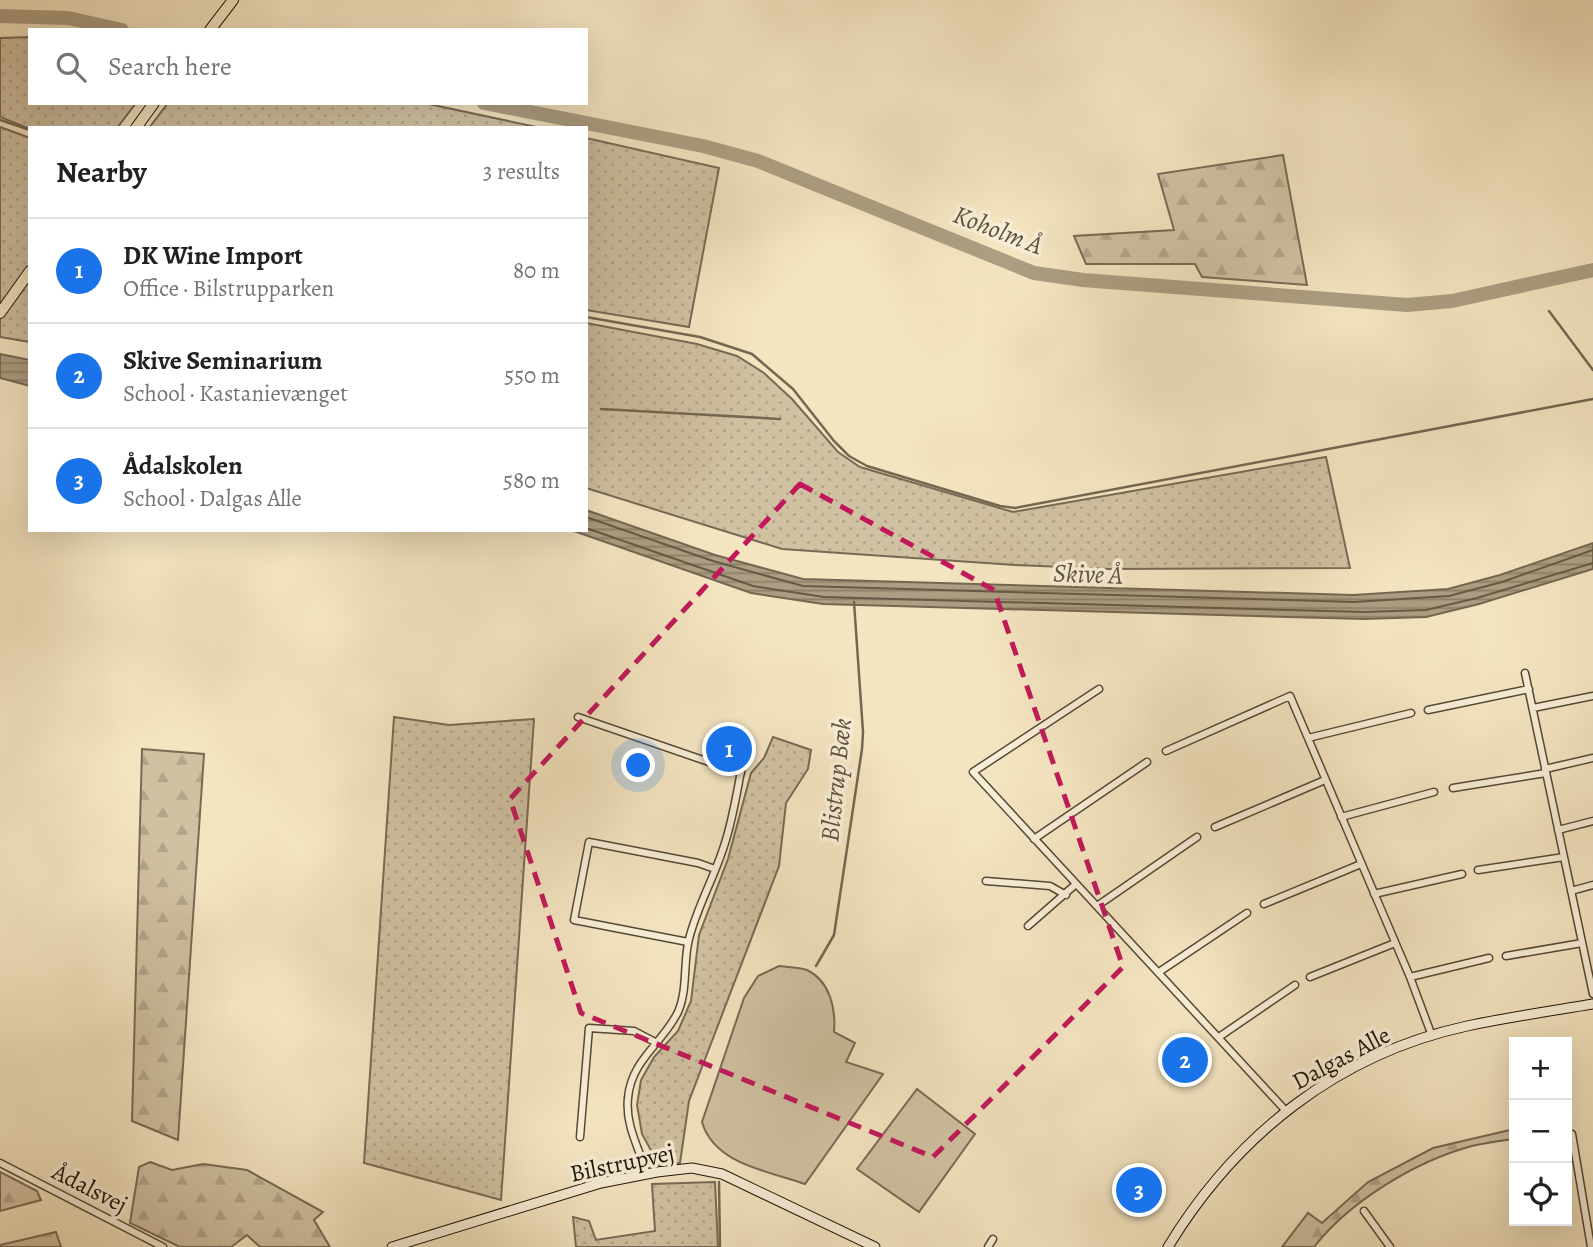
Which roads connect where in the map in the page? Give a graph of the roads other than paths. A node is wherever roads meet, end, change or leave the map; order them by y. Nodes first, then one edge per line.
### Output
1 (233, 0) edge
2 (212, 28) edge
3 (153, 105) edge
4 (137, 126) edge
5 (28, 274) edge
6 (0, 313) edge
7 (1525, 673) dead end
8 (1529, 689) junction
9 (1099, 690) dead end
10 (1593, 696) edge
11 (1532, 708) junction
12 (1428, 710) dead end
13 (1411, 713) dead end
14 (578, 717) dead end
15 (1308, 738) junction
16 (1166, 751) dead end
17 (1593, 758) edge
18 (743, 761) dead end
19 (1147, 762) dead end
20 (1546, 771) junction
21 (741, 773) junction
22 (1325, 779) junction
23 (1453, 788) dead end
24 (1434, 792) dead end
25 (1341, 817) junction
26 (1593, 821) edge
27 (1215, 827) dead end
28 (1558, 830) junction
29 (1197, 837) dead end
30 (1034, 839) junction
31 (1564, 857) junction
32 (1361, 863) junction
33 (715, 869) junction
34 (1478, 870) dead end
35 (1462, 874) dead end
36 (986, 881) dead end
37 (1076, 884) junction
38 (1593, 886) edge
39 (1571, 891) junction
40 (1374, 894) junction
41 (1066, 895) junction
42 (1264, 904) dead end
43 (1097, 906) junction
44 (1247, 914) dead end
45 (1028, 926) dead end
46 (688, 942) junction
47 (1395, 943) junction
48 (1582, 943) junction
49 (1506, 956) dead end
50 (1489, 958) dead end
51 (1159, 972) junction
52 (1310, 977) dead end
53 (1410, 977) junction
54 (1295, 985) dead end
55 (1593, 994) edge
56 (1593, 1004) edge
57 (1432, 1036) junction
58 (1219, 1037) junction
59 (655, 1042) junction
60 (1286, 1111) junction
61 (1572, 1135) dead end
62 (580, 1137) dead end
63 (0, 1163) edge
64 (647, 1174) junction
65 (1364, 1210) dead end
66 (853, 1236) junction
67 (993, 1239) dead end
68 (163, 1247) edge
69 (391, 1247) edge
70 (852, 1247) edge
71 (875, 1247) edge
72 (988, 1247) edge
73 (1168, 1247) edge
74 (1390, 1247) edge
75 (1591, 1247) edge

1 - 2 main road
3 - 4 main road
5 - 6 main road
7 - 8 street
8 - 11 street
8 - 12 street
9 - 30 street
10 - 11 street
11 - 20 street
13 - 15 street
14 - 21 street
15 - 16 street
15 - 22 street
17 - 20 street
18 - 21 street
19 - 30 street
20 - 23 street
20 - 28 street
21 - 33 street
22 - 25 street
22 - 27 street
24 - 25 street
25 - 32 street
26 - 28 street
28 - 31 street
29 - 43 street
30 - 37 street
31 - 34 street
31 - 39 street
32 - 40 street
32 - 42 street
33 - 46 street
33 - 46 street
35 - 40 street
36 - 41 street
37 - 41 street
37 - 43 street
38 - 39 street
39 - 48 street
40 - 47 street
41 - 45 street
43 - 51 street
44 - 51 street
46 - 59 street
47 - 52 street
47 - 53 street
48 - 49 street
48 - 55 street
50 - 53 street
51 - 58 street
53 - 57 street
54 - 58 street
56 - 57 street, Dalgas Alle
57 - 60 street, Dalgas Alle
58 - 60 street
59 - 62 street
59 - 64 street
60 - 73 street, Dalgas Alle
61 - 75 street
63 - 68 street, Ådalsvej
64 - 66 street, Bilstrupvej
64 - 69 street, Bilstrupvej
65 - 74 street
66 - 70 street
66 - 71 street, Bilstrupvej
67 - 72 street

